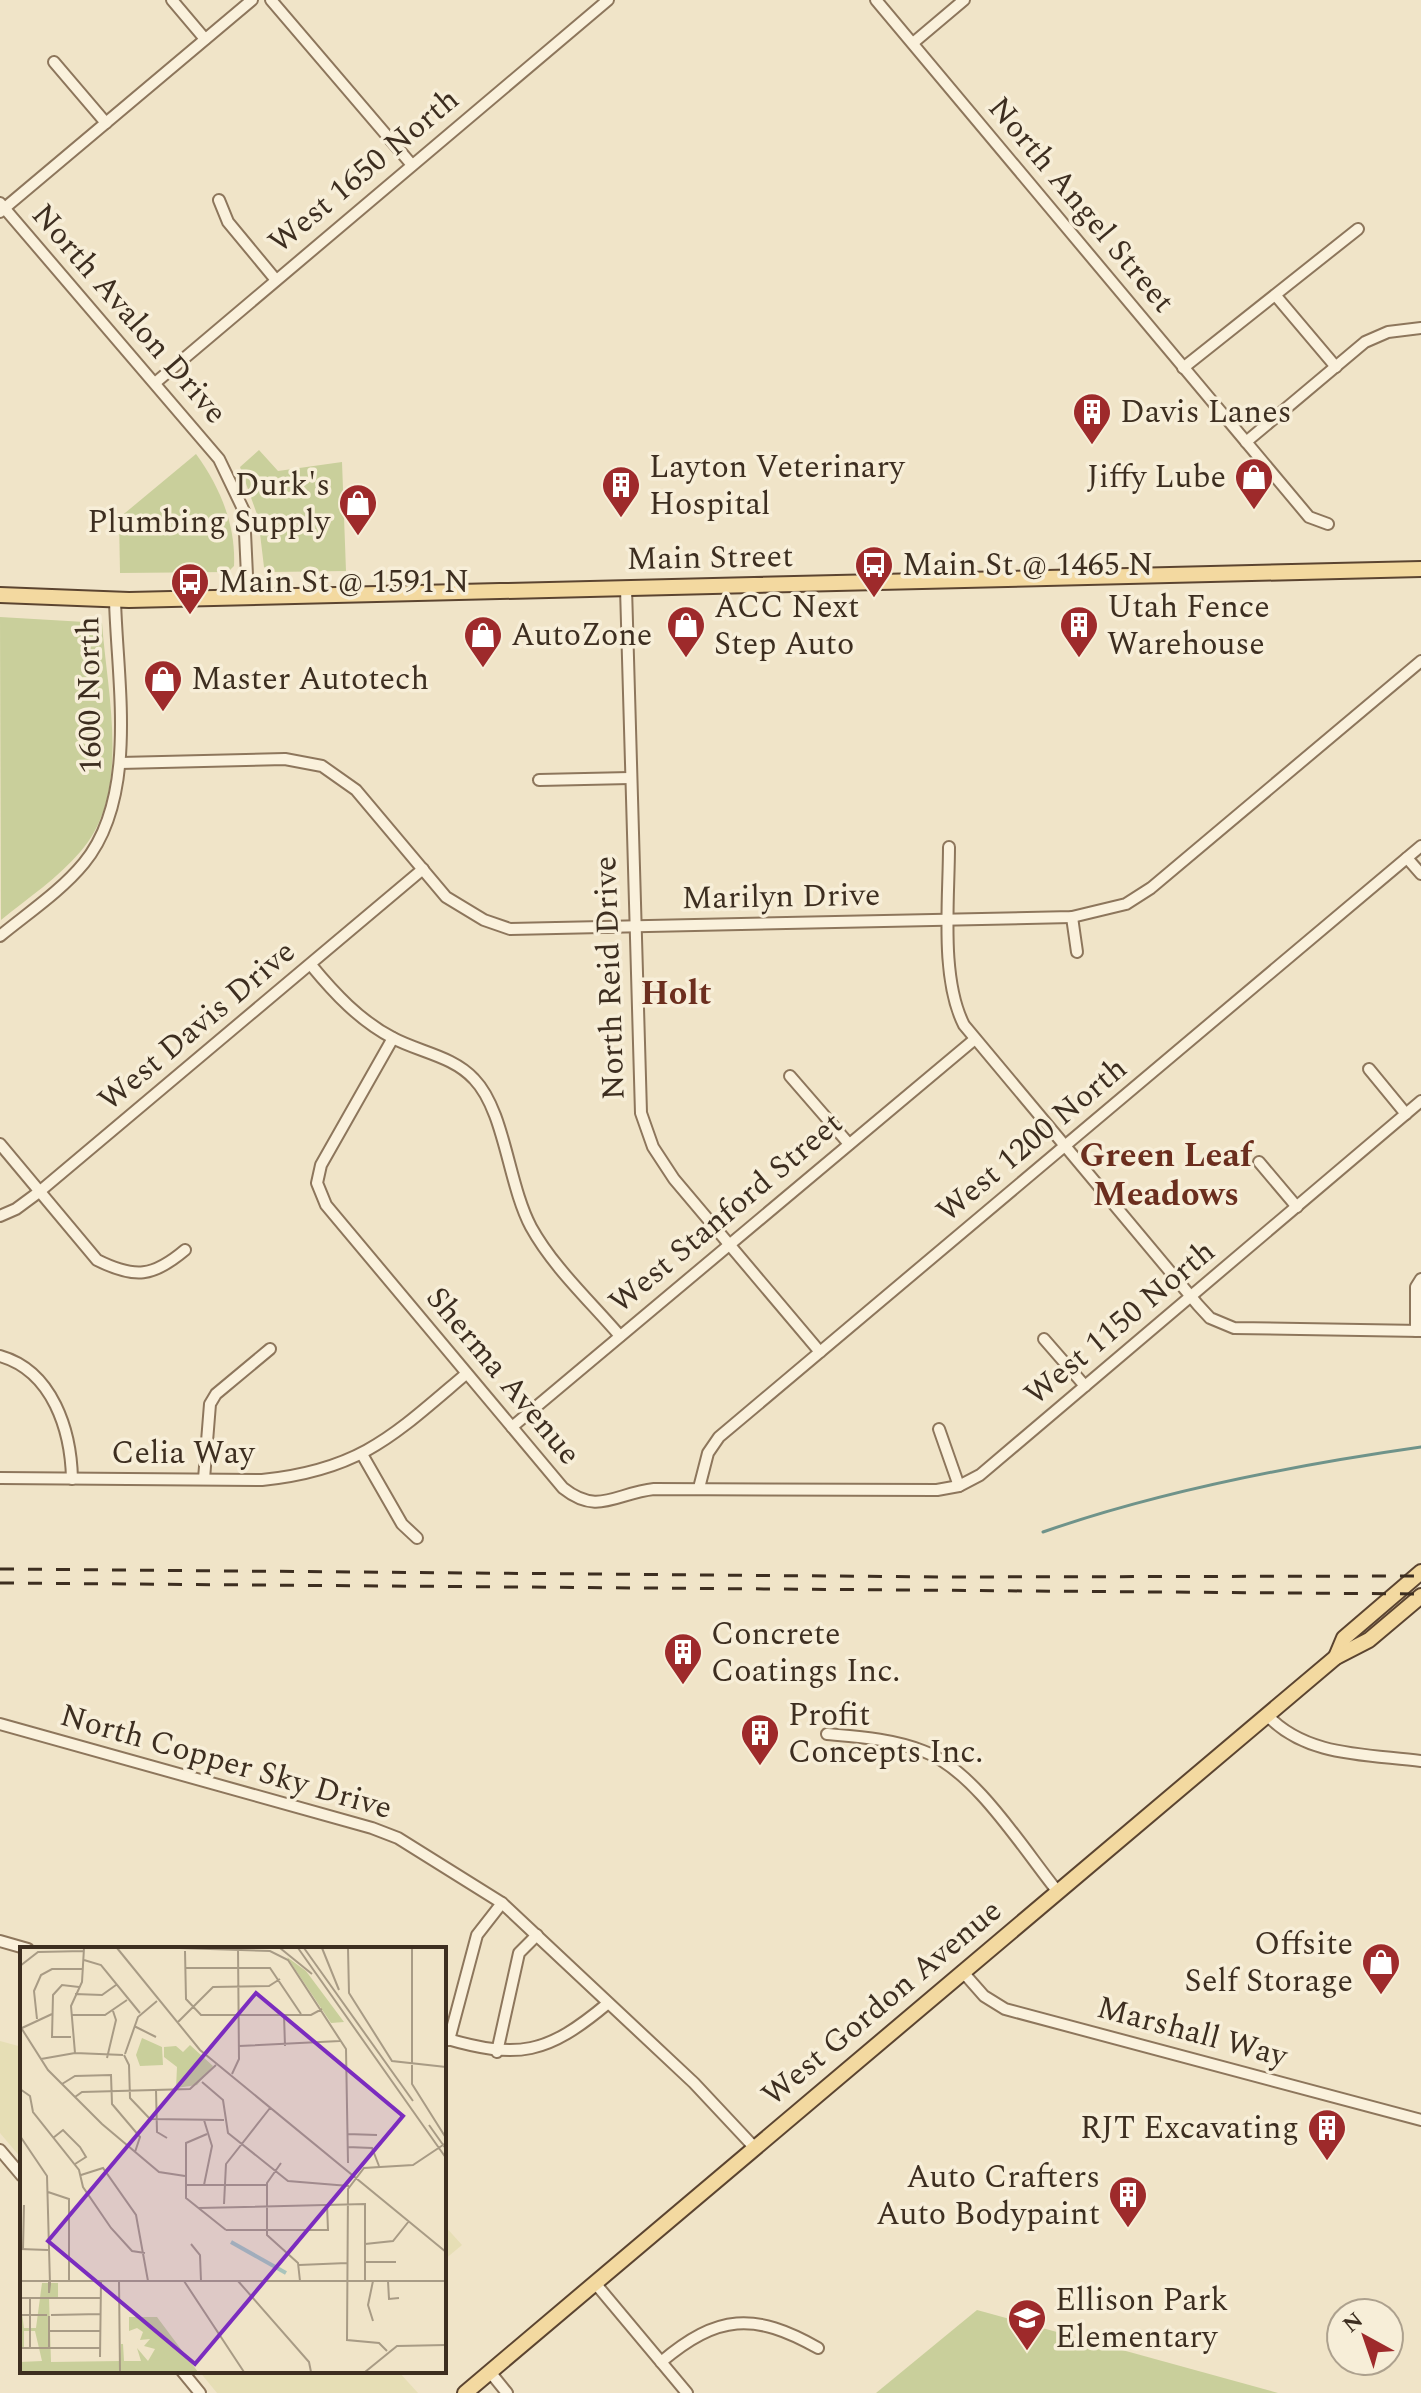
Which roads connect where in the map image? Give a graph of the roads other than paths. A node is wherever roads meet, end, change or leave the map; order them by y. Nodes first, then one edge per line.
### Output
1 (172, 0) edge
2 (252, 0) edge
3 (271, 0) edge
4 (608, 0) edge
5 (876, 0) edge
6 (964, 0) edge
7 (205, 39) junction
8 (913, 43) junction
9 (54, 62) dead end
10 (106, 123) junction
11 (412, 165) junction
12 (219, 200) dead end
13 (1, 208) edge
14 (1358, 229) dead end
15 (276, 280) junction
16 (1276, 296) junction
17 (1421, 328) edge
18 (1336, 367) junction
19 (1183, 368) junction
20 (155, 383) junction
21 (1246, 442) junction
22 (1328, 524) dead end
23 (1421, 569) edge
24 (626, 588) junction
25 (0, 595) edge
26 (248, 597) junction
27 (115, 600) junction
28 (1421, 661) edge
29 (120, 763) junction
30 (630, 778) junction
31 (539, 780) dead end
32 (1421, 846) edge
33 (949, 847) dead end
34 (1407, 858) junction
35 (423, 869) junction
36 (1421, 874) edge
37 (1072, 917) junction
38 (949, 919) junction
39 (633, 927) junction
40 (0, 936) edge
41 (1077, 952) dead end
42 (311, 965) junction
43 (393, 1038) junction
44 (975, 1039) junction
45 (1369, 1069) dead end
46 (790, 1076) dead end
47 (1421, 1101) edge
48 (1406, 1114) junction
49 (0, 1144) edge
50 (849, 1144) junction
51 (1065, 1146) junction
52 (1259, 1162) dead end
53 (39, 1192) junction
54 (1297, 1207) junction
55 (0, 1216) edge
56 (729, 1244) junction
57 (185, 1250) dead end
58 (1421, 1279) edge
59 (1191, 1297) junction
60 (1418, 1331) edge
61 (620, 1336) junction
62 (1044, 1339) dead end
63 (270, 1349) dead end
64 (820, 1352) junction
65 (0, 1356) edge
66 (466, 1374) junction
67 (1085, 1386) junction
68 (512, 1427) junction
69 (939, 1429) dead end
70 (363, 1456) junction
71 (0, 1478) edge
72 (72, 1479) junction
73 (204, 1479) junction
74 (959, 1486) junction
75 (699, 1488) junction
76 (417, 1538) dead end
77 (1421, 1572) edge
78 (1421, 1596) edge
79 (1336, 1657) junction
80 (1267, 1715) junction
81 (0, 1724) edge
82 (827, 1734) dead end
83 (1421, 1761) edge
84 (1058, 1892) junction
85 (502, 1903) junction
86 (537, 1935) junction
87 (0, 1941) edge
88 (21, 1947) edge
89 (962, 1971) junction
90 (607, 2004) junction
91 (447, 2039) edge
92 (497, 2052) junction
93 (1421, 2120) edge
94 (754, 2147) junction
95 (0, 2150) edge
96 (20, 2174) edge
97 (595, 2283) junction
98 (818, 2348) dead end
99 (661, 2362) junction
100 (490, 2372) junction
101 (184, 2373) edge
102 (200, 2393) edge
103 (465, 2393) edge
104 (507, 2393) edge
105 (687, 2393) edge

1 - 7 street
2 - 7 street
3 - 11 street
4 - 11 street, West 1650 North
5 - 8 street, North Angel Street
6 - 8 street
7 - 10 street
8 - 19 street, North Angel Street
9 - 10 street
10 - 13 street
11 - 15 street, West 1650 North
12 - 15 street
13 - 20 street, North Avalon Drive
14 - 16 street
15 - 20 street, West 1650 North
16 - 18 street
16 - 19 street
17 - 18 street
18 - 21 street
19 - 21 street, North Angel Street
20 - 26 street, North Avalon Drive
21 - 22 street, North Angel Street
23 - 24 main road, Main Street
24 - 26 main road, Main Street
24 - 30 street, North Reid Drive
25 - 27 main road, Main Street
26 - 27 main road, Main Street
27 - 29 street, 1600 North
28 - 37 street, Marilyn Drive
29 - 35 street, Marilyn Drive
29 - 40 street, 1600 North
30 - 31 street
30 - 39 street, North Reid Drive
32 - 34 street, West 1200 North
33 - 38 street
34 - 36 street
34 - 51 street, West 1200 North
35 - 39 street, Marilyn Drive
35 - 42 street, West Davis Drive
37 - 38 street, Marilyn Drive
37 - 41 street
38 - 39 street, Marilyn Drive
38 - 44 street
39 - 56 street, North Reid Drive
42 - 43 street
42 - 53 street, West Davis Drive
43 - 61 street
43 - 66 street, Sherma Avenue
44 - 50 street, West Stanford Street
44 - 51 street
45 - 48 street
46 - 50 street
47 - 48 street, West 1150 North
48 - 54 street, West 1150 North
49 - 53 street
50 - 56 street, West Stanford Street
51 - 59 street
51 - 64 street, West 1200 North
52 - 54 street
53 - 55 street, West Davis Drive
53 - 57 street
54 - 59 street, West 1150 North
56 - 61 street, West Stanford Street
56 - 64 street, North Reid Drive
58 - 60 street
59 - 60 street
59 - 67 street, West 1150 North
61 - 68 street, West Stanford Street
62 - 67 street
63 - 73 street
64 - 75 street, West 1200 North
65 - 72 street
66 - 68 street, Sherma Avenue
66 - 70 street, Celia Way
67 - 74 street, West 1150 North
68 - 75 street, Sherma Avenue
69 - 74 street
70 - 73 street, Celia Way
70 - 76 street
71 - 72 street, Celia Way
72 - 73 street, Celia Way
74 - 75 street, Sherma Avenue
77 - 79 main road, West Gordon Avenue
78 - 79 main road, West Gordon Avenue
79 - 80 main road, West Gordon Avenue
80 - 83 street
80 - 84 main road, West Gordon Avenue
81 - 85 street, North Copper Sky Drive
82 - 84 street
84 - 89 main road, West Gordon Avenue
85 - 86 street, North Copper Sky Drive
85 - 91 street
86 - 90 street, North Copper Sky Drive
86 - 92 street
87 - 88 street
89 - 93 street, Marshall Way
89 - 94 main road, West Gordon Avenue
90 - 92 street
90 - 94 street, North Copper Sky Drive
91 - 92 street
94 - 97 main road, West Gordon Avenue
95 - 96 street
97 - 99 street
97 - 100 main road, West Gordon Avenue
98 - 99 street
99 - 105 street
100 - 103 main road, West Gordon Avenue
100 - 104 street
101 - 102 street

